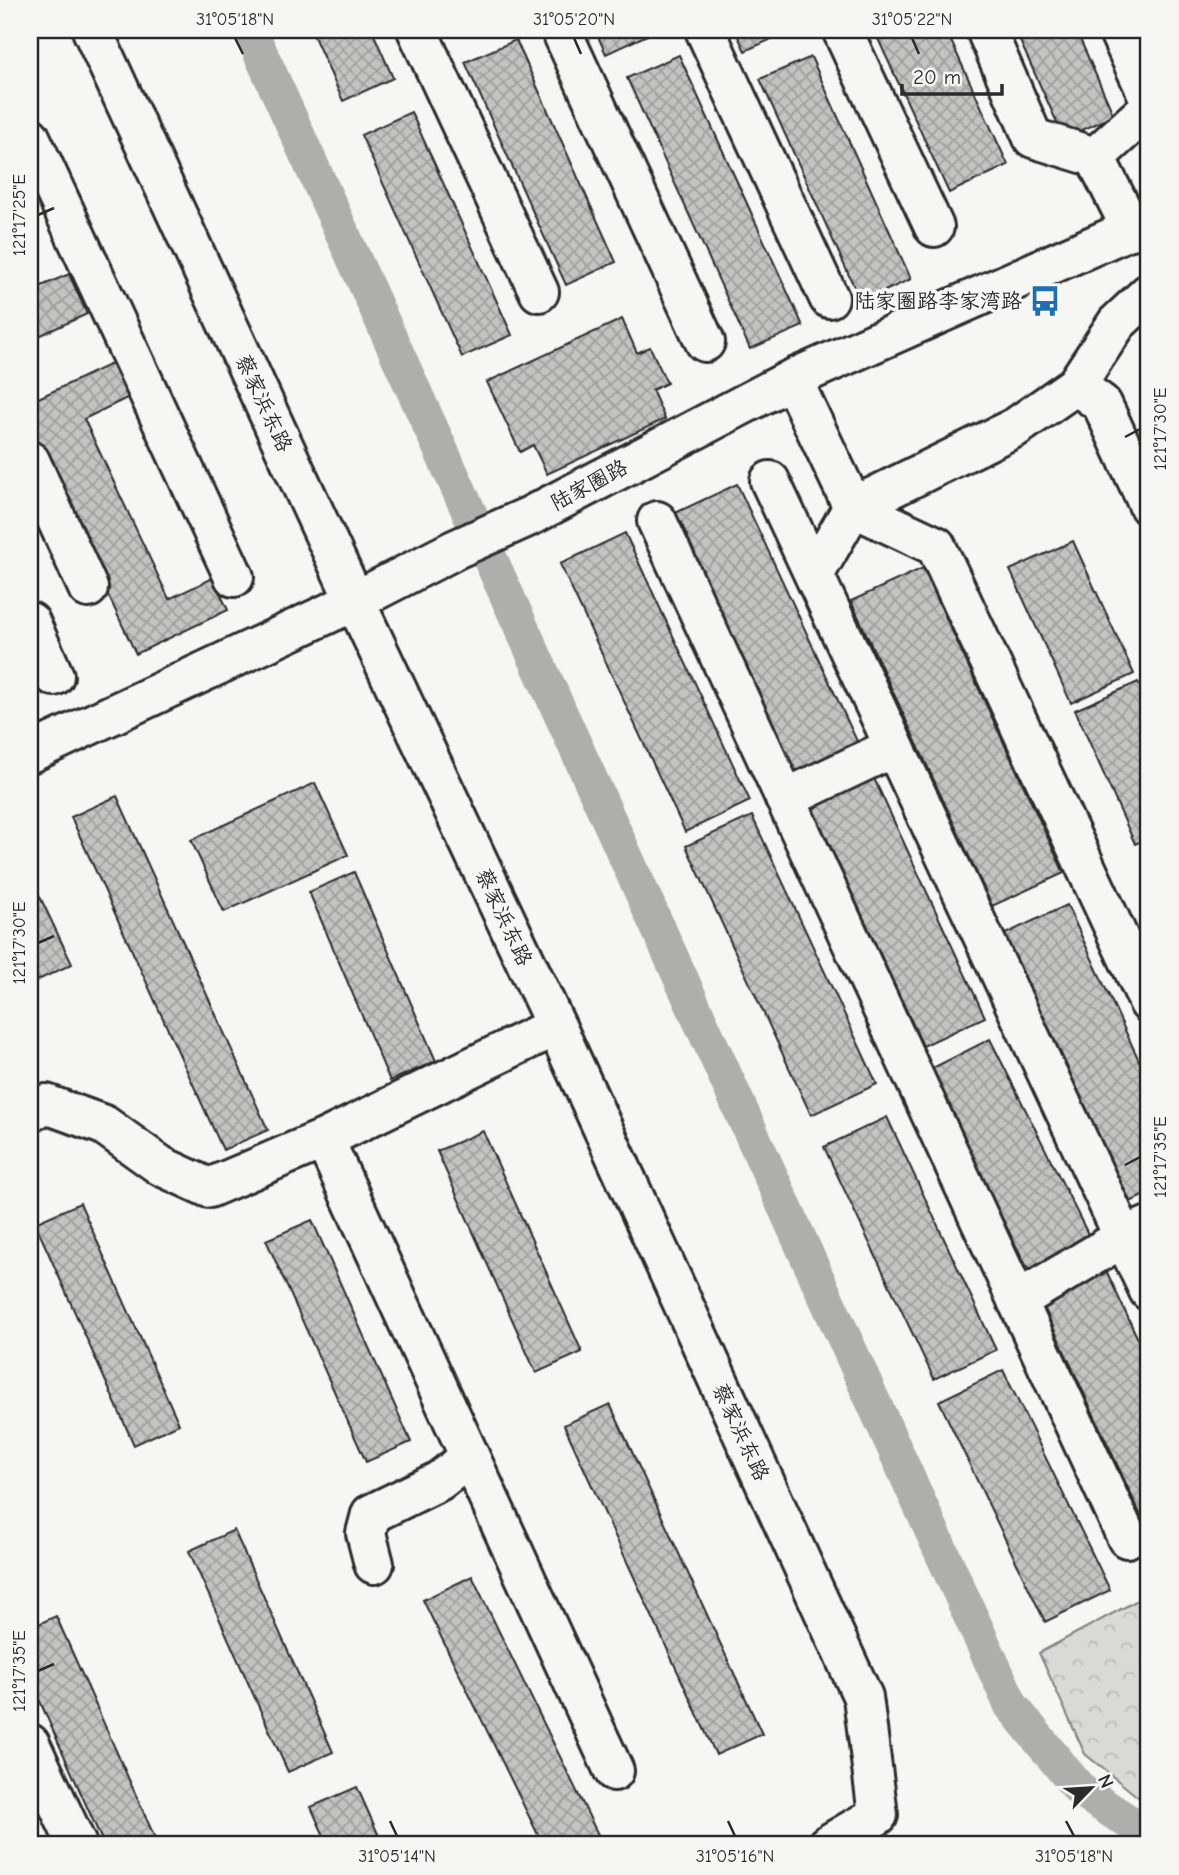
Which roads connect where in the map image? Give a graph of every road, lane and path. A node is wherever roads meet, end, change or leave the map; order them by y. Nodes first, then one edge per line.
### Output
1 (92, 30) edge
2 (417, 30) edge
3 (561, 30) edge
4 (705, 30) edge
5 (842, 30) edge
6 (985, 30) edge
7 (1118, 30) edge
8 (1149, 97) edge
9 (1149, 108) edge
10 (30, 137) edge
11 (1095, 157) junction
12 (1141, 226) edge
13 (934, 227) dead end
14 (539, 292) dead end
15 (1149, 293) edge
16 (829, 298) dead end
17 (705, 342) dead end
18 (792, 379) junction
19 (1076, 385) junction
20 (30, 461) edge
21 (770, 481) dead end
22 (1149, 506) edge
23 (853, 508) junction
24 (657, 522) dead end
25 (814, 575) junction
26 (234, 577) dead end
27 (88, 589) dead end
28 (355, 601) junction
29 (30, 622) edge
30 (54, 676) dead end
31 (894, 747) junction
32 (30, 752) edge
33 (785, 799) junction
34 (1149, 1003) edge
35 (556, 1026) junction
36 (30, 1112) edge
37 (324, 1139) junction
38 (1137, 1231) edge
39 (1149, 1291) edge
40 (1017, 1301) junction
41 (470, 1457) junction
42 (1127, 1538) dead end
43 (374, 1564) dead end
44 (30, 1744) edge
45 (614, 1771) dead end
46 (77, 1845) edge
47 (827, 1845) edge

1 - 28 street, 蔡家浜东路
2 - 14 street
3 - 17 street
4 - 16 street
5 - 13 street
6 - 11 street
7 - 8 street
9 - 11 street
10 - 26 street
11 - 12 street
12 - 18 street, 陆家圈路
15 - 19 street
18 - 23 street
18 - 28 street, 陆家圈路
19 - 22 street
19 - 23 street
20 - 27 street
21 - 25 street
23 - 25 street
23 - 34 street
24 - 33 street
25 - 31 street
28 - 32 street, 陆家圈路
28 - 35 street, 蔡家浜东路
29 - 30 street
31 - 33 street
31 - 38 street
33 - 40 street
35 - 37 street
35 - 47 street, 蔡家浜东路
36 - 37 street
37 - 41 street
38 - 39 street
38 - 40 street
40 - 42 street
41 - 43 street
41 - 45 street
44 - 46 street

